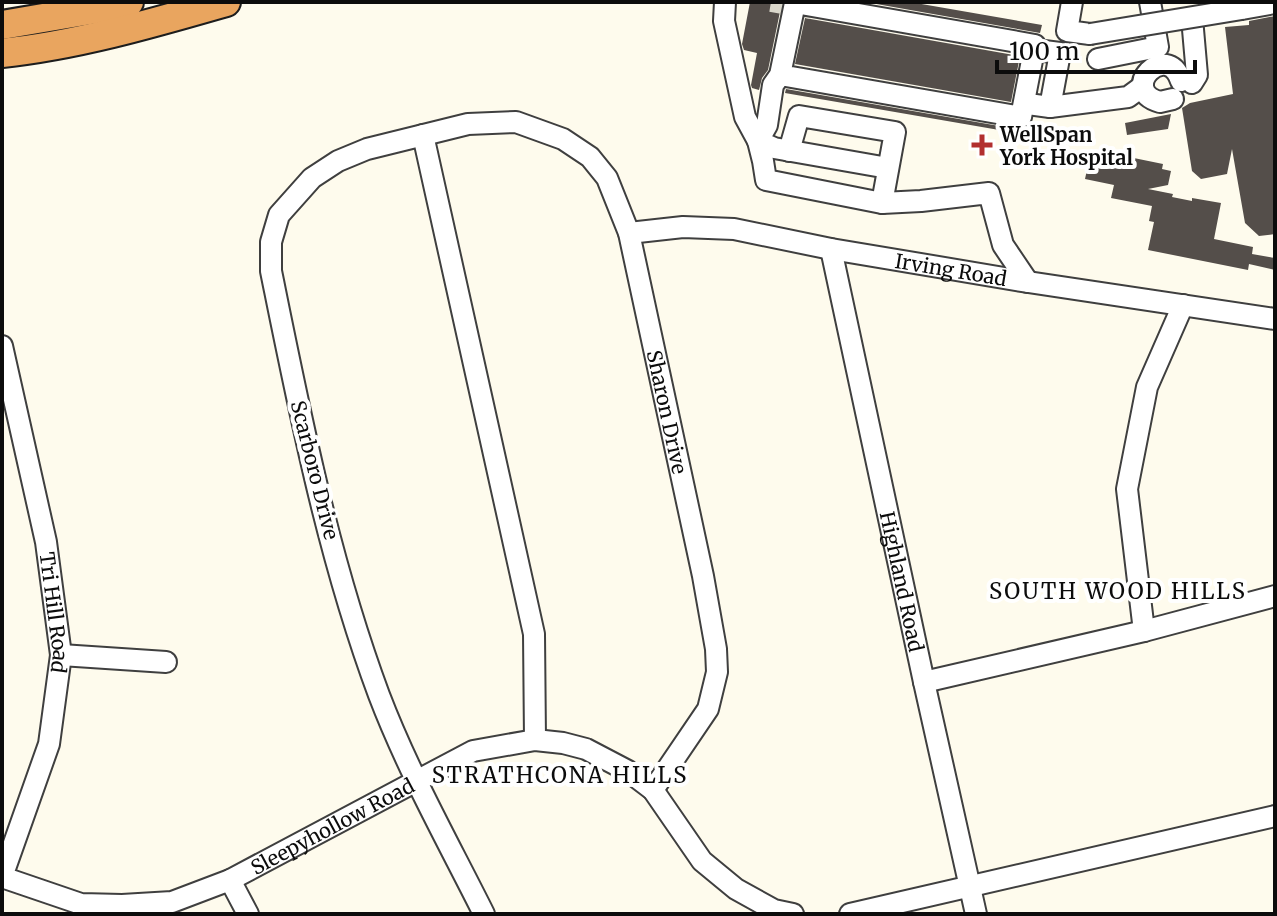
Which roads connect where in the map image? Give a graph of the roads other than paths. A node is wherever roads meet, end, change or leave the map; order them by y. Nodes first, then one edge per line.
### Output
1 (129, 2) edge
2 (226, 2) edge
3 (725, 2) edge
4 (1072, 2) edge
5 (1150, 2) edge
6 (791, 3) edge
7 (1275, 3) edge
8 (1192, 18) junction
9 (2, 25) edge
10 (1067, 31) junction
11 (2, 53) edge
12 (1098, 59) dead end
13 (780, 75) junction
14 (1143, 86) junction
15 (1182, 88) junction
16 (1028, 104) dead end
17 (1050, 107) junction
18 (468, 124) joint
19 (423, 135) junction
20 (758, 141) junction
21 (789, 151) junction
22 (888, 168) junction
23 (882, 203) junction
24 (629, 233) junction
25 (831, 249) junction
26 (1028, 282) junction
27 (1183, 305) junction
28 (1275, 319) edge
29 (2, 346) edge
30 (1275, 596) edge
31 (1144, 631) junction
32 (61, 655) junction
33 (166, 662) dead end
34 (924, 682) junction
35 (535, 740) junction
36 (416, 781) junction
37 (653, 790) junction
38 (1275, 816) edge
39 (2, 877) edge
40 (230, 880) junction
41 (969, 887) junction
42 (780, 913) edge
43 (248, 914) edge
44 (484, 914) edge
45 (850, 914) edge
46 (976, 914) edge

1 - 9 highway
2 - 11 highway
3 - 20 street
4 - 10 street
5 - 12 street
6 - 13 street
6 - 13 street
7 - 8 street, bridge
8 - 10 street, bridge
8 - 15 street
10 - 17 street
13 - 20 street
14 - 15 street
14 - 15 street
14 - 17 street
16 - 17 street
18 - 19 street, Scarboro Drive
18 - 24 street, Sharon Drive
19 - 35 street
19 - 36 street, Scarboro Drive
20 - 21 street
20 - 23 street
21 - 22 street
21 - 22 street
22 - 23 street
23 - 26 street
24 - 25 street, Irving Road
24 - 37 street, Sharon Drive
25 - 26 street, Irving Road
25 - 34 street, Highland Road
26 - 27 street, Irving Road
27 - 28 street, Irving Road
27 - 31 street
29 - 32 street, Tri Hill Road
30 - 31 street
31 - 34 street
32 - 33 street
32 - 39 street, Tri Hill Road
34 - 41 street, Highland Road
35 - 36 street, Sleepyhollow Road
35 - 37 street, Sleepyhollow Road
36 - 40 street, Sleepyhollow Road
36 - 44 street, Scarboro Drive
37 - 42 street, Sleepyhollow Road
38 - 41 street
39 - 40 street, Sleepyhollow Road
40 - 43 street
41 - 45 street
41 - 46 street, Highland Road

